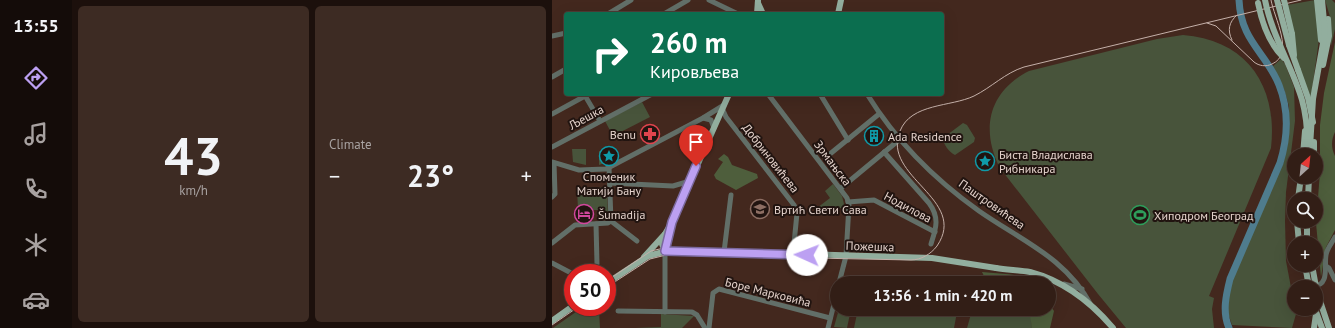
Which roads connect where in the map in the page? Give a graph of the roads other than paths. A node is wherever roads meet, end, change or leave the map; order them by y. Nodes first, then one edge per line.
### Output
1 (631, 0) edge
2 (688, 0) edge
3 (709, 0) edge
4 (1257, 0) edge
5 (1265, 0) edge
6 (1277, 0) edge
7 (1284, 0) edge
8 (1318, 0) edge
9 (1322, 0) edge
10 (758, 1) edge
11 (840, 2) edge
12 (1324, 9) junction
13 (611, 12) edge
14 (667, 12) edge
15 (735, 12) edge
16 (756, 12) edge
17 (762, 12) edge
18 (838, 12) edge
19 (842, 12) edge
20 (564, 33) edge
21 (552, 36) edge
22 (1321, 54) junction
23 (1290, 60) junction
24 (564, 70) edge
25 (552, 77) edge
26 (583, 96) edge
27 (586, 96) edge
28 (648, 96) edge
29 (728, 96) edge
30 (770, 96) edge
31 (821, 96) edge
32 (868, 96) edge
33 (1313, 101) junction
34 (723, 107) junction
35 (552, 114) edge
36 (879, 114) junction
37 (703, 118) junction
38 (600, 121) junction
39 (1313, 122) junction
40 (731, 123) junction
41 (714, 126) junction
42 (848, 140) junction
43 (899, 140) junction
44 (552, 147) edge
45 (1304, 148) edge
46 (1308, 148) edge
47 (1309, 148) edge
48 (1314, 148) edge
49 (884, 152) junction
50 (825, 158) dead end
51 (553, 162) edge
52 (609, 167) junction
53 (690, 181) junction
54 (610, 183) junction
55 (673, 186) junction
56 (841, 188) junction
57 (553, 195) edge
58 (731, 195) dead end
59 (682, 199) junction
60 (848, 202) junction
61 (611, 221) junction
62 (672, 222) junction
63 (596, 224) junction
64 (935, 232) junction
65 (665, 234) junction
66 (1335, 237) edge
67 (636, 241) dead end
68 (552, 243) edge
69 (931, 244) dead end
70 (665, 251) junction
71 (724, 252) junction
72 (793, 254) junction
73 (846, 256) junction
74 (642, 259) junction
75 (552, 263) edge
76 (596, 264) dead end
77 (1326, 266) junction
78 (564, 269) edge
79 (1035, 271) dead end
80 (842, 276) edge
81 (616, 277) edge
82 (1335, 280) edge
83 (1323, 282) edge
84 (1082, 289) junction
85 (618, 311) dead end
86 (564, 312) edge
87 (665, 312) junction
88 (1315, 316) edge
89 (1318, 316) edge
90 (1322, 316) edge
91 (1323, 316) edge
92 (830, 318) joint
93 (552, 321) edge
94 (1326, 327) edge
95 (705, 328) edge
96 (709, 328) edge
97 (828, 328) edge
98 (1109, 328) edge
99 (1113, 328) edge
100 (1314, 328) edge

1 - 13 street
2 - 14 street
3 - 15 street
4 - 23 main road, bridge
5 - 23 main road, bridge
6 - 23 main road, bridge
7 - 23 main road, bridge
8 - 22 main road
9 - 12 main road
10 - 16 main road
10 - 17 main road
11 - 18 main road
11 - 19 main road
12 - 22 main road
12 - 39 main road
20 - 21 street
22 - 33 main road
23 - 39 main road, bridge
23 - 46 main road, bridge
24 - 25 street
26 - 35 street
27 - 38 street
28 - 38 street, Љешка
29 - 34 main road
30 - 56 street, Зрмањска
31 - 42 street
32 - 36 street, Паштровићева
33 - 45 main road
33 - 47 main road
34 - 37 street
34 - 40 street, Добриновићева
34 - 41 main road
36 - 42 street
36 - 43 street, Паштровићева
37 - 41 street
37 - 52 street
38 - 44 street, Љешка
39 - 48 main road
40 - 41 street, Добриновићева
40 - 72 street, Добриновићева
41 - 53 main road
42 - 50 street
43 - 49 street
43 - 84 street, Паштровићева
49 - 56 street
49 - 64 street
51 - 52 street
51 - 57 street
52 - 54 street
53 - 55 street
53 - 59 main road
54 - 55 street
54 - 61 street
55 - 59 street
56 - 60 street, Зрмањска
58 - 71 street
59 - 62 main road
60 - 64 street, Нодилова
60 - 73 street, Зрмањска
61 - 63 street
61 - 67 street
62 - 65 main road
62 - 70 main road
63 - 68 street
63 - 76 street
64 - 69 street
65 - 70 main road
65 - 74 main road
66 - 77 street
70 - 71 main road, Пожешка
70 - 74 main road, Пожешка
70 - 87 street
71 - 72 main road, Пожешка
72 - 73 main road, Пожешка
73 - 80 street, Зрмањска
73 - 99 main road, Пожешка, bridge
74 - 81 main road, Пожешка
75 - 78 street
77 - 82 street
77 - 83 street
79 - 84 street
84 - 98 street, Паштровићева
85 - 87 street
86 - 93 main road
87 - 95 street
88 - 100 main road
89 - 94 main road
90 - 94 main road
91 - 94 main road
92 - 96 street, Боре Марковића
92 - 97 street

